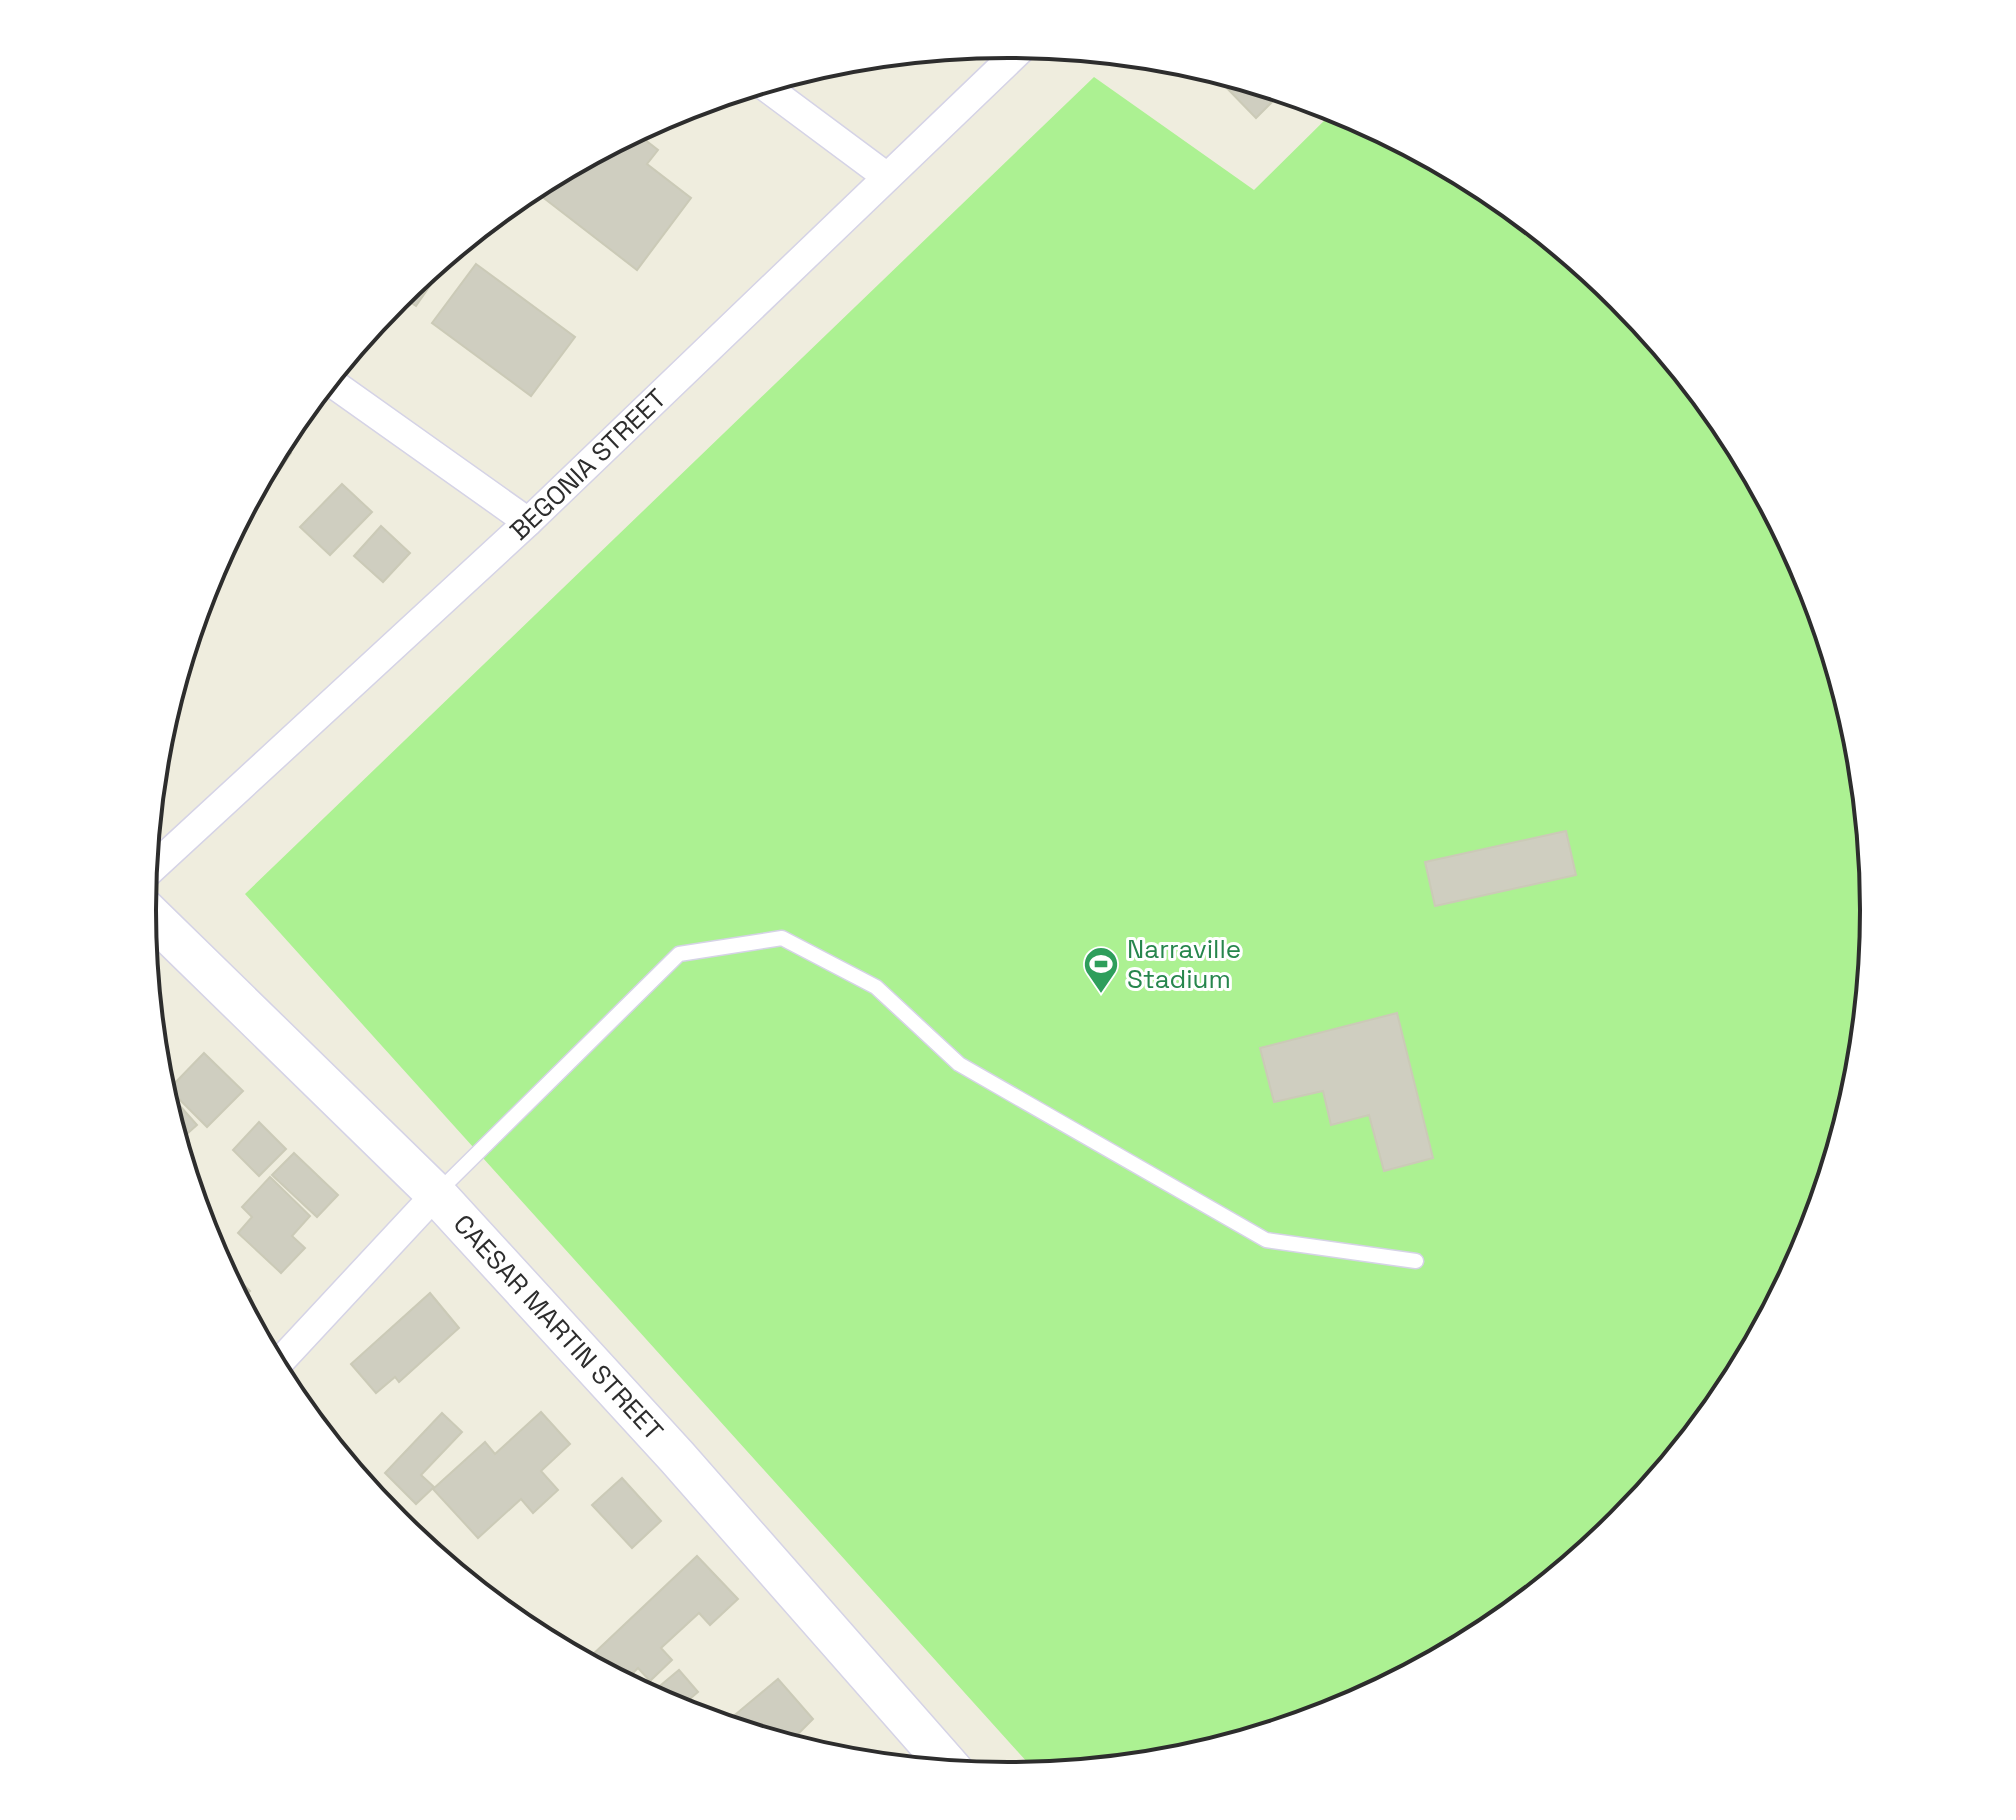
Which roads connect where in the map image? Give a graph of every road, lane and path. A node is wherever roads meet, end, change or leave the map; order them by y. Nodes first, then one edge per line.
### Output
1 (1011, 58) edge
2 (772, 92) edge
3 (887, 177) junction
4 (336, 386) edge
5 (528, 522) junction
6 (158, 863) edge
7 (156, 921) edge
8 (436, 1194) junction
9 (1416, 1261) dead end
10 (284, 1358) edge
11 (943, 1759) edge

1 - 3 street, BEGONIA STREET
2 - 3 street
3 - 5 street, BEGONIA STREET
4 - 5 street
5 - 6 street, BEGONIA STREET
7 - 8 street, CAESAR MARTIN STREET
8 - 9 lane
8 - 10 street
8 - 11 street, CAESAR MARTIN STREET

